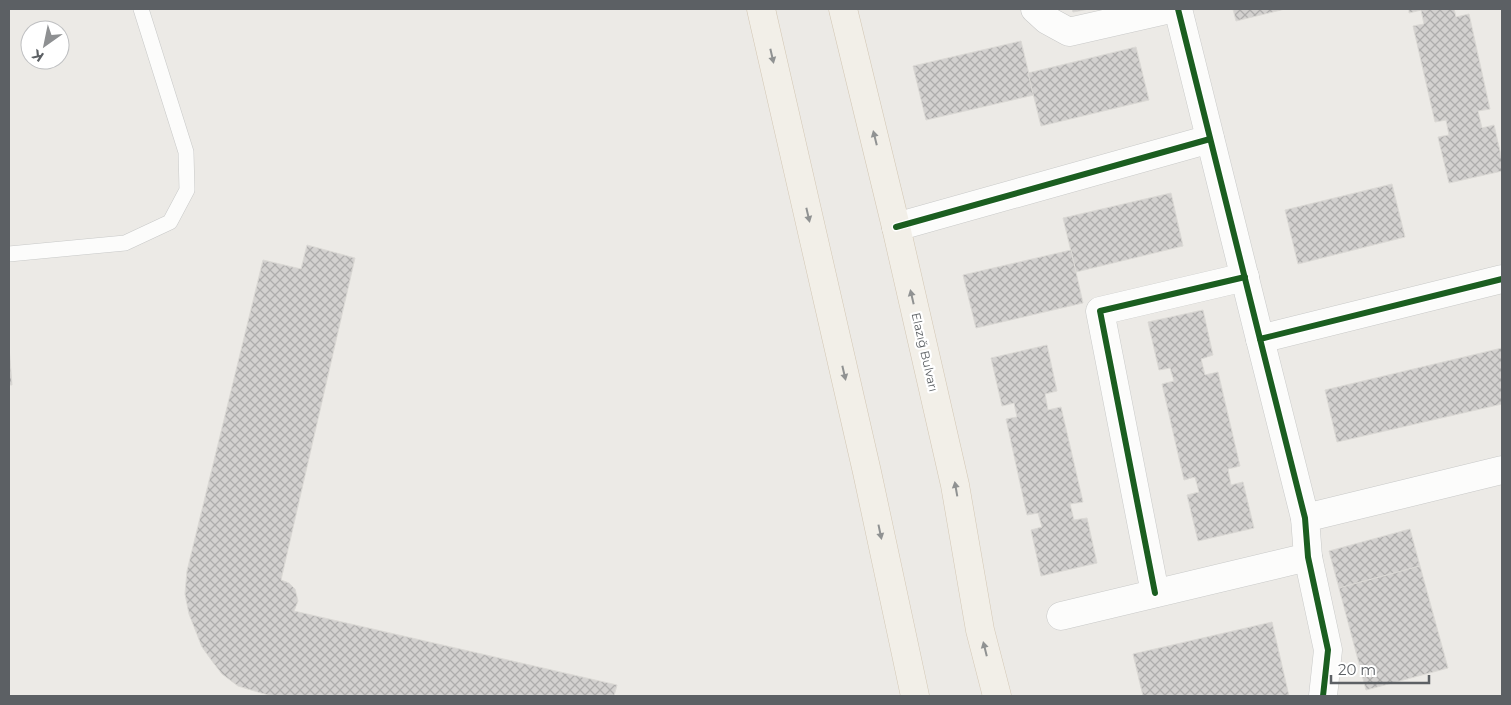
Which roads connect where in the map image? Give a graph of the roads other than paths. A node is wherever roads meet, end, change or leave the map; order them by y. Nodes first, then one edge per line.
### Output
1 (141, 9) edge
2 (761, 9) edge
3 (843, 9) edge
4 (1035, 9) edge
5 (1170, 9) edge
6 (1178, 9) edge
7 (1210, 139) junction
8 (896, 227) junction
9 (9, 254) edge
10 (1245, 277) junction
11 (1502, 279) edge
12 (1260, 339) junction
13 (1502, 470) edge
14 (1306, 518) junction
15 (1308, 557) junction
16 (1155, 593) junction
17 (1061, 616) dead end
18 (915, 696) edge
19 (997, 696) edge
20 (1323, 696) edge

1 - 9 lane
2 -> 18 main road
8 -> 3 main road, Elazığ Bulvarı
4 - 5 street
6 - 7 street
7 - 8 street
7 - 10 street
19 -> 8 main road, Elazığ Bulvarı
10 - 12 street
10 - 16 street
11 - 12 street
12 - 14 street
13 - 14 street
14 - 15 street
15 - 16 street
15 - 20 street
16 - 17 street

